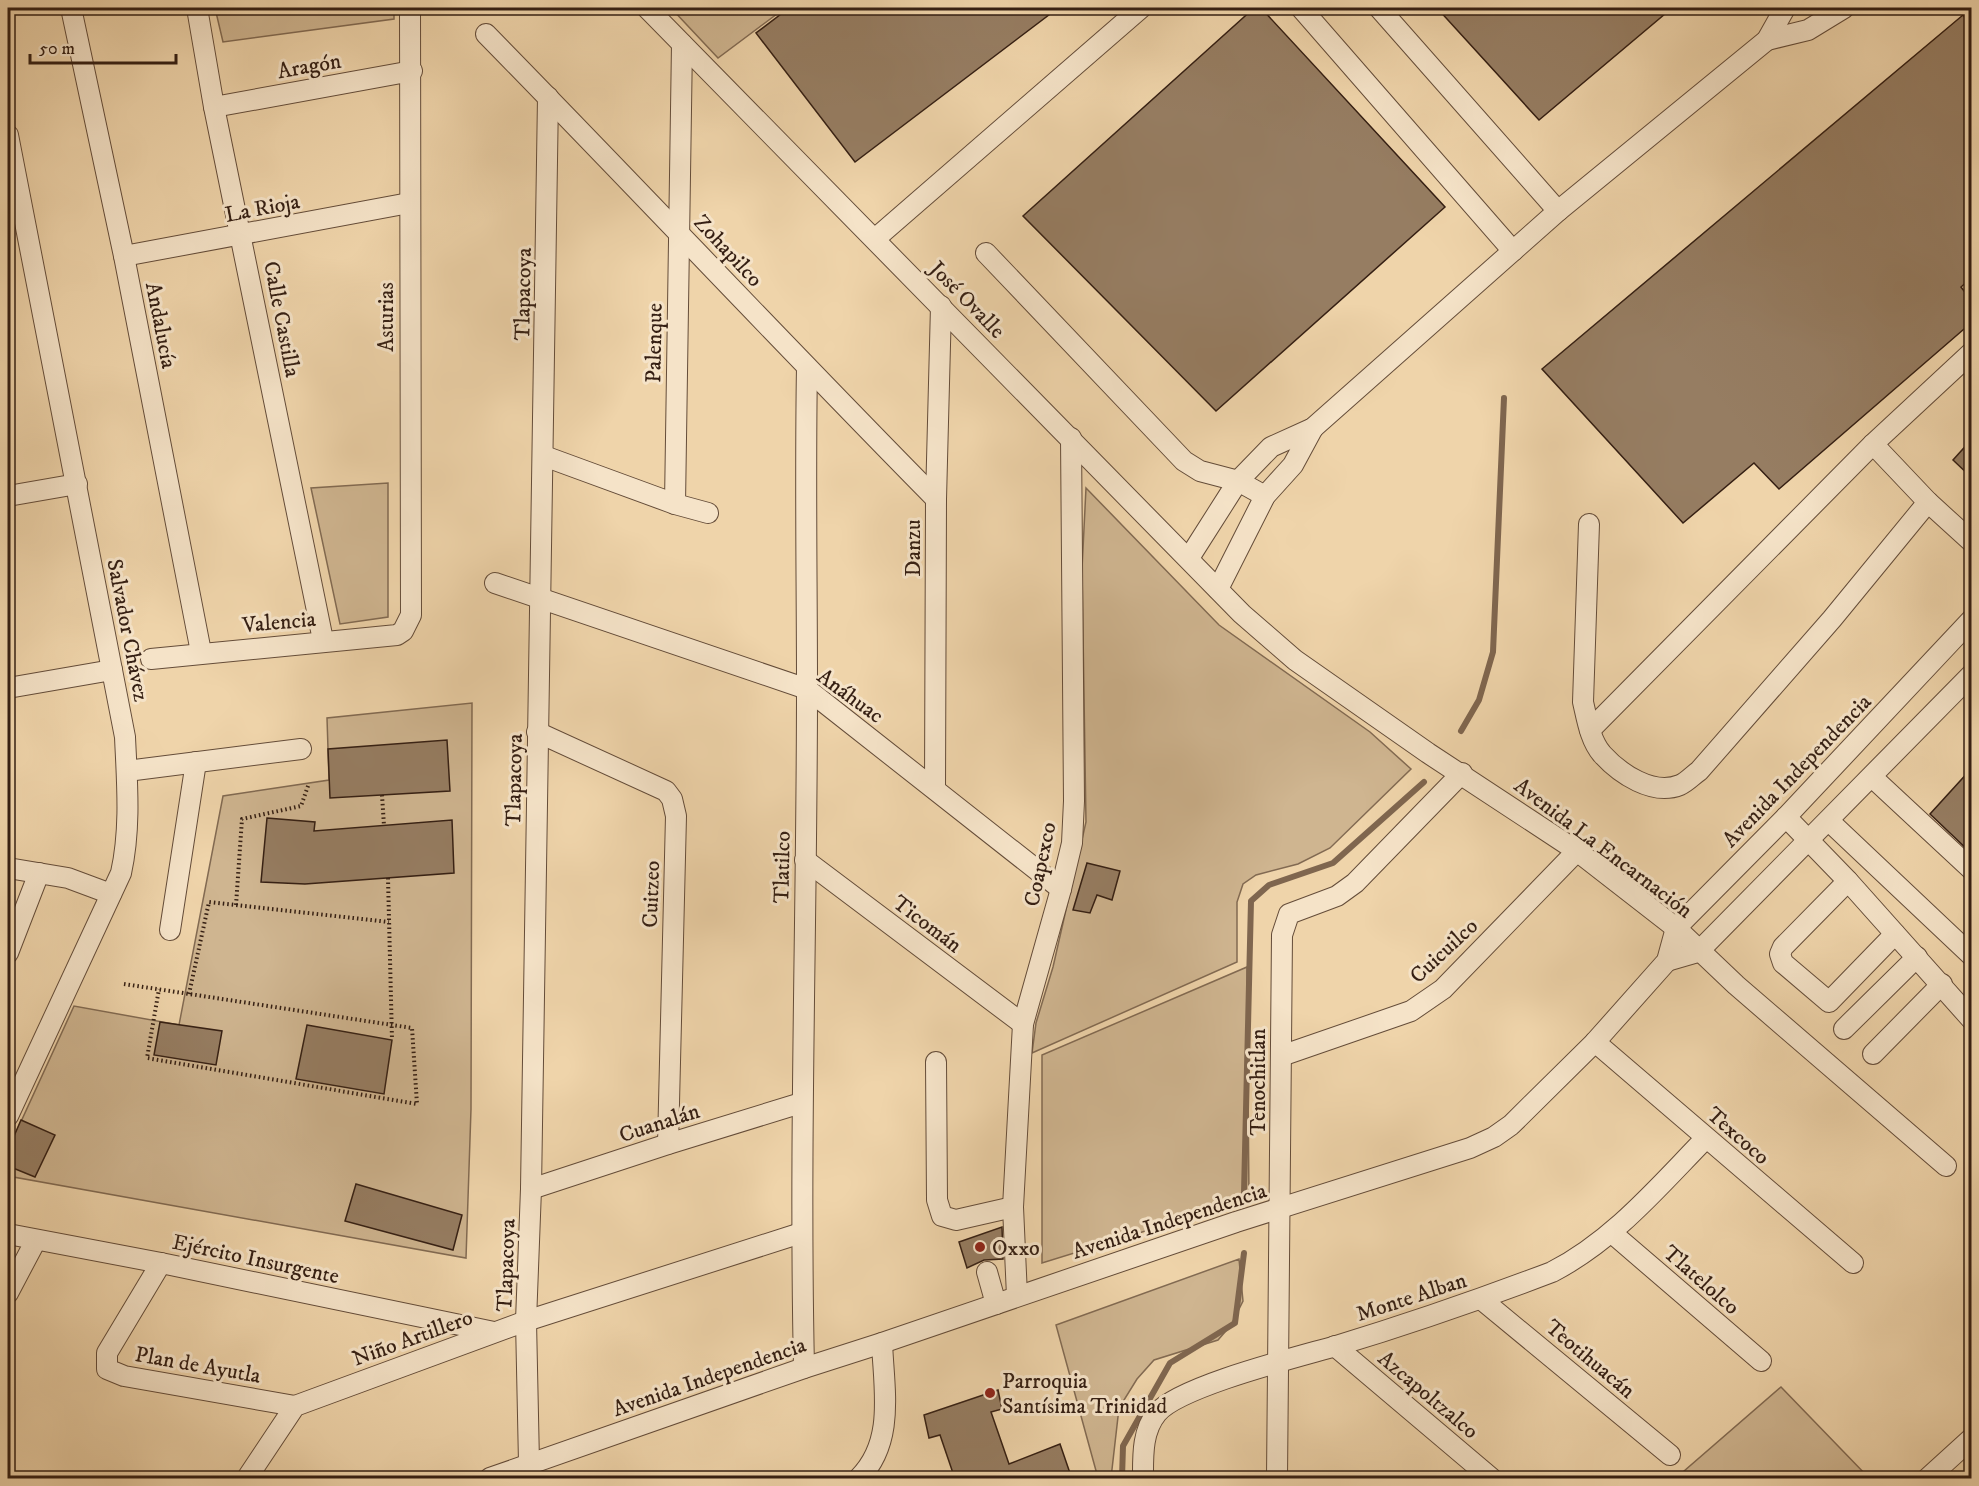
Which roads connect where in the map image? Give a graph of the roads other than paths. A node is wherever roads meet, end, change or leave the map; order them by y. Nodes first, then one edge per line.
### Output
1 (71, 8) edge
2 (197, 8) edge
3 (410, 8) edge
4 (647, 8) edge
5 (1141, 8) edge
6 (1301, 8) edge
7 (1379, 8) edge
8 (1785, 8) edge
9 (1844, 8) edge
10 (486, 34) dead end
11 (1767, 40) junction
12 (682, 44) junction
13 (412, 71) junction
14 (548, 97) junction
15 (214, 107) junction
16 (8, 135) edge
17 (408, 203) junction
18 (1558, 211) junction
19 (678, 231) junction
20 (242, 236) junction
21 (876, 238) junction
22 (1513, 251) junction
23 (987, 253) dead end
24 (124, 256) junction
25 (941, 306) junction
26 (1971, 352) edge
27 (807, 368) junction
28 (1313, 428) junction
29 (1071, 438) junction
30 (1873, 444) junction
31 (544, 456) junction
32 (1238, 481) junction
33 (77, 484) junction
34 (8, 493) edge
35 (1265, 496) junction
36 (936, 499) junction
37 (1928, 502) junction
38 (675, 504) junction
39 (708, 513) dead end
40 (1589, 524) dead end
41 (1969, 536) edge
42 (1189, 558) junction
43 (495, 583) dead end
44 (1218, 589) junction
45 (541, 598) junction
46 (1971, 619) edge
47 (407, 625) joint
48 (323, 640) junction
49 (201, 652) junction
50 (151, 659) dead end
51 (112, 670) junction
52 (1971, 675) edge
53 (8, 688) edge
54 (807, 689) junction
55 (1590, 730) junction
56 (537, 732) junction
57 (301, 749) dead end
58 (196, 762) junction
59 (1456, 770) junction
60 (127, 771) junction
61 (1872, 777) junction
62 (935, 789) junction
63 (1786, 818) junction
64 (1829, 821) junction
65 (1810, 839) junction
66 (1577, 851) junction
67 (805, 860) junction
68 (8, 868) edge
69 (1971, 870) edge
70 (39, 873) junction
71 (1848, 881) junction
72 (1061, 889) junction
73 (111, 894) junction
74 (1676, 928) junction
75 (170, 930) dead end
76 (1895, 934) junction
77 (1698, 952) junction
78 (8, 953) edge
79 (1971, 956) edge
80 (1917, 957) junction
81 (1667, 961) junction
82 (1942, 984) junction
83 (1971, 1020) edge
84 (1023, 1024) junction
85 (1844, 1029) dead end
86 (1595, 1042) junction
87 (1873, 1054) dead end
88 (1281, 1056) junction
89 (936, 1062) dead end
90 (801, 1103) junction
91 (8, 1116) edge
92 (1706, 1138) junction
93 (668, 1143) junction
94 (1946, 1166) dead end
95 (531, 1189) junction
96 (1013, 1207) junction
97 (1272, 1211) junction
98 (801, 1233) junction
99 (1612, 1233) junction
100 (8, 1234) edge
101 (36, 1240) junction
102 (161, 1263) junction
103 (1853, 1263) dead end
104 (987, 1272) dead end
105 (8, 1293) edge
106 (1017, 1296) junction
107 (1481, 1299) junction
108 (996, 1304) junction
109 (526, 1321) junction
110 (494, 1332) junction
111 (882, 1343) junction
112 (1335, 1346) junction
113 (1279, 1361) junction
114 (1761, 1361) dead end
115 (804, 1368) junction
116 (295, 1406) junction
117 (1971, 1438) edge
118 (1670, 1455) dead end
119 (529, 1463) junction
120 (1280, 1477) edge
121 (247, 1479) edge
122 (490, 1479) edge
123 (859, 1479) edge
124 (1143, 1479) edge
125 (1491, 1479) edge
126 (1928, 1479) edge

1 - 24 street, Andalucía
2 - 15 street, Calle Castilla
3 - 13 street, Asturias
4 - 12 street, José Ovalle
5 - 21 street
6 - 22 street
7 - 18 street
8 - 11 street
9 - 11 street
10 - 14 street, Zohapilco
11 - 18 street
12 - 19 street, Palenque
12 - 21 street, José Ovalle
13 - 15 street, Aragón
13 - 17 street, Asturias
14 - 19 street, Zohapilco
14 - 31 street, Tlapacoya
15 - 20 street, Calle Castilla
16 - 33 street, Salvador Chávez
17 - 20 street, La Rioja
17 - 47 street, Asturias
18 - 22 street
19 - 27 street, Zohapilco
19 - 38 street, Palenque
20 - 24 street, La Rioja
20 - 48 street, Calle Castilla
21 - 25 street, José Ovalle
22 - 28 street
23 - 32 street
24 - 49 street, Andalucía
25 - 29 street, José Ovalle
25 - 36 street, Danzu
26 - 30 street
27 - 36 street, Zohapilco
27 - 54 street, Tlatilco
28 - 32 street
28 - 35 street
29 - 42 street, José Ovalle
29 - 72 street, Coapexco
30 - 37 street
30 - 55 street
31 - 38 street
31 - 45 street, Tlapacoya
32 - 35 street
32 - 42 street
33 - 34 street
33 - 51 street, Salvador Chávez
35 - 44 street
36 - 62 street, Danzu
37 - 41 street
37 - 55 street
38 - 39 street
40 - 55 street
42 - 44 street, José Ovalle
43 - 45 street, Anáhuac
44 - 59 street, Avenida La Encarnación
45 - 54 street, Anáhuac
45 - 56 street, Tlapacoya
46 - 63 street, Avenida Independencia
47 - 48 street, Valencia
48 - 49 street, Valencia
49 - 50 street, Valencia
51 - 53 street
51 - 60 street, Salvador Chávez
52 - 61 street
54 - 62 street, Anáhuac
54 - 67 street, Tlatilco
56 - 93 street, Cuitzeo
56 - 95 street, Tlapacoya
57 - 58 street
58 - 60 street
58 - 75 street
59 - 66 street, Avenida La Encarnación
59 - 88 street, Tenochitlan
60 - 73 street, Salvador Chávez
61 - 64 street
61 - 69 street
62 - 72 street, Anáhuac
63 - 65 street
63 - 74 street, Avenida Independencia
64 - 65 street
64 - 79 street
65 - 71 street
65 - 77 street
66 - 74 street, Avenida La Encarnación
66 - 88 street, Cuicuilco
67 - 84 street, Ticomán
67 - 90 street, Tlatilco
68 - 70 street
70 - 73 street
70 - 78 street
71 - 76 street
71 - 76 street
72 - 84 street, Coapexco
73 - 91 street, Salvador Chávez
74 - 77 street, Avenida La Encarnación
74 - 81 street, Avenida Independencia
76 - 80 street
77 - 81 street
77 - 94 street, Avenida La Encarnación
80 - 82 street
80 - 85 street
81 - 86 street, Avenida Independencia
82 - 83 street
82 - 87 street
84 - 96 street, Coapexco
86 - 92 street, Texcoco
86 - 97 street, Avenida Independencia
88 - 97 street, Tenochitlan
89 - 96 street
90 - 93 street, Cuanalán
90 - 98 street, Tlatilco
92 - 99 street, Monte Alban
92 - 103 street, Texcoco
93 - 95 street, Cuanalán
95 - 109 street, Tlapacoya
96 - 106 street, Coapexco
97 - 106 street, Avenida Independencia
97 - 113 street, Tenochitlan
98 - 109 street, Niño Artillero
98 - 115 street, Tlatilco
99 - 107 street, Monte Alban
99 - 114 street, Tlatelolco
100 - 101 street, Ejército Insurgente
101 - 102 street, Ejército Insurgente
101 - 105 street
102 - 110 street, Ejército Insurgente
102 - 116 street, Plan de Ayutla
104 - 108 street
106 - 108 street, Avenida Independencia
107 - 112 street, Monte Alban
107 - 118 street, Teotihuacán
108 - 111 street, Avenida Independencia
109 - 110 street, Niño Artillero
109 - 119 street, Tlapacoya
110 - 116 street, Niño Artillero
111 - 115 street, Avenida Independencia
111 - 123 street
112 - 113 street, Monte Alban
112 - 125 street, Azcapoltzalco
113 - 120 street, Tenochitlan
113 - 124 street, Monte Alban
115 - 119 street, Avenida Independencia
116 - 121 street
117 - 126 street
119 - 122 street, Avenida Independencia

